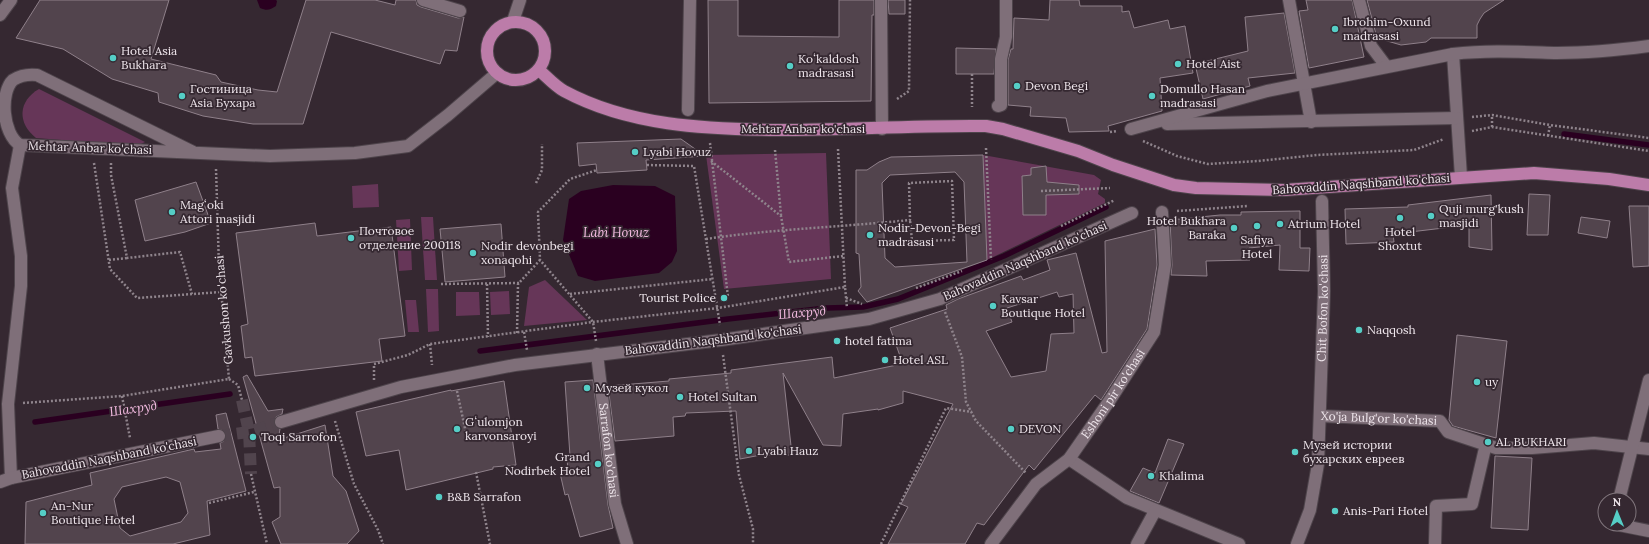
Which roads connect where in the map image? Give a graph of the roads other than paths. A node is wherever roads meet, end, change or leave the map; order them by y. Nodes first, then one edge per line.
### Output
1 (10, 0) edge
2 (423, 0) edge
3 (520, 0) edge
4 (690, 0) edge
5 (881, 0) edge
6 (1006, 0) edge
7 (1289, 0) edge
8 (1359, 0) edge
9 (460, 11) dead end
10 (0, 15) edge
11 (514, 21) junction
12 (1649, 46) edge
13 (1453, 54) junction
14 (1386, 66) junction
15 (539, 70) junction
16 (497, 73) junction
17 (1303, 83) junction
18 (998, 106) dead end
19 (688, 110) dead end
20 (1458, 118) junction
21 (1311, 122) junction
22 (1150, 124) junction
23 (882, 129) junction
24 (1131, 129) dead end
25 (20, 145) junction
26 (1078, 151) joint
27 (192, 152) junction
28 (1461, 177) junction
29 (1649, 185) edge
30 (1322, 201) dead end
31 (1162, 212) dead end
32 (1132, 213) dead end
33 (597, 354) junction
34 (1649, 380) edge
35 (4, 404) edge
36 (1321, 416) junction
37 (281, 422) tunnel mouth
38 (219, 436) tunnel mouth
39 (1486, 444) junction
40 (1632, 446) junction
41 (1649, 449) edge
42 (1069, 459) junction
43 (6, 480) edge
44 (1621, 492) edge
45 (1156, 511) junction
46 (1637, 529) edge
47 (1649, 531) edge
48 (627, 544) edge
49 (991, 544) edge
50 (1137, 544) edge
51 (1239, 544) edge
52 (1298, 544) edge
53 (1435, 544) edge

1 - 10 street
2 - 9 street
3 - 11 street
4 - 19 street
5 - 23 street
6 - 18 street
7 - 17 street
8 - 14 street
11 - 15 main road
11 - 16 main road
12 - 13 street
13 - 14 street
13 - 20 street
14 - 17 street
15 - 16 main road
15 - 23 main road, Mehtar Anbar ko'chasi
16 - 27 street, Mehtar Anbar ko'chasi
17 - 21 street
17 - 22 street
20 - 21 street
20 - 28 street
21 - 22 street
22 - 24 street
23 - 26 main road, Mehtar Anbar ko'chasi
25 - 27 street, Mehtar Anbar ko'chasi
25 - 27 street, Mehtar Anbar ko'chasi
25 - 35 street
26 - 28 main road, Bahovaddin Naqshband ko'chasi
28 - 29 main road, Bahovaddin Naqshband ko'chasi
30 - 36 street, Chit Bofon ko'chasi
31 - 42 street, Eshoni pir ko'chasi
32 - 33 street, Bahovaddin Naqshband ko'chasi
33 - 37 street, Bahovaddin Naqshband ko'chasi
33 - 48 street, Sarrafon ko'chasi
34 - 40 street
35 - 43 street
36 - 39 street, Xo'ja Bulg'or ko'chasi
36 - 52 street, Xo'ja Bulg'or ko'chasi
38 - 43 street, Bahovaddin Naqshband ko'chasi
39 - 40 street, Xo'ja Bulg'or ko'chasi
39 - 53 street
40 - 41 street, Xo'ja Bulg'or ko'chasi
40 - 44 street
42 - 45 street
42 - 49 street, Eshoni pir ko'chasi
45 - 50 street
45 - 51 street
46 - 47 street

